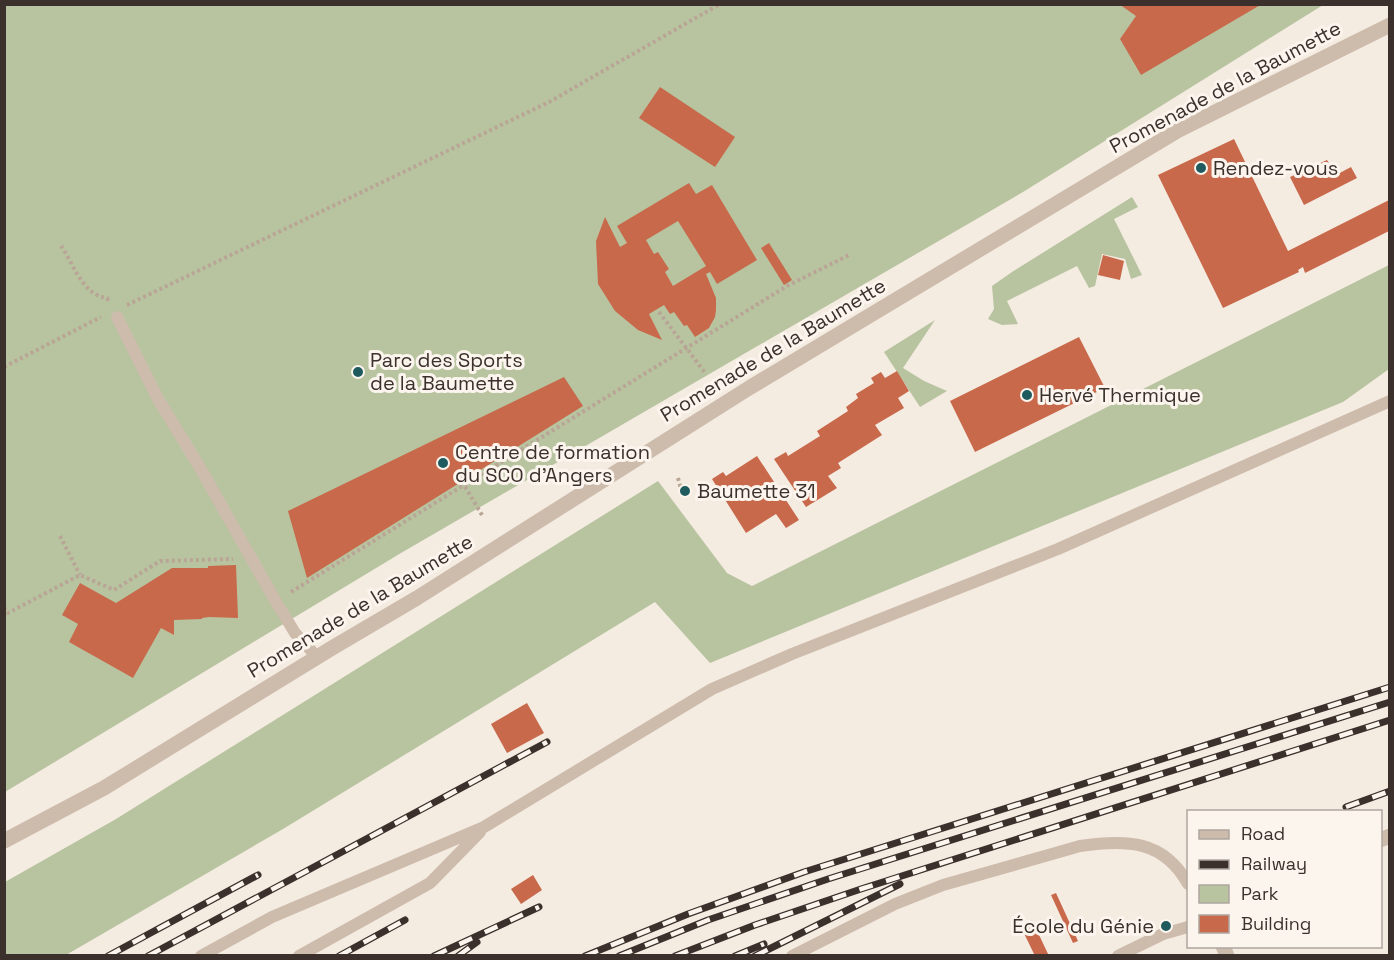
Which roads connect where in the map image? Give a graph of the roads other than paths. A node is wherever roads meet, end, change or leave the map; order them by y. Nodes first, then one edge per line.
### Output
1 (1389, 25) edge
2 (116, 314) road end
3 (1389, 401) edge
4 (317, 657) junction
5 (484, 827) junction
6 (4, 841) edge
7 (1187, 882) edge
8 (1187, 927) edge
9 (201, 956) edge
10 (299, 956) edge
11 (792, 956) edge
12 (1118, 956) edge

1 - 4 street, Promenade de la Baumette
2 - 4 lane
3 - 5 lane
4 - 6 street, Promenade de la Baumette
5 - 9 lane
5 - 10 lane
7 - 11 lane
8 - 12 lane

